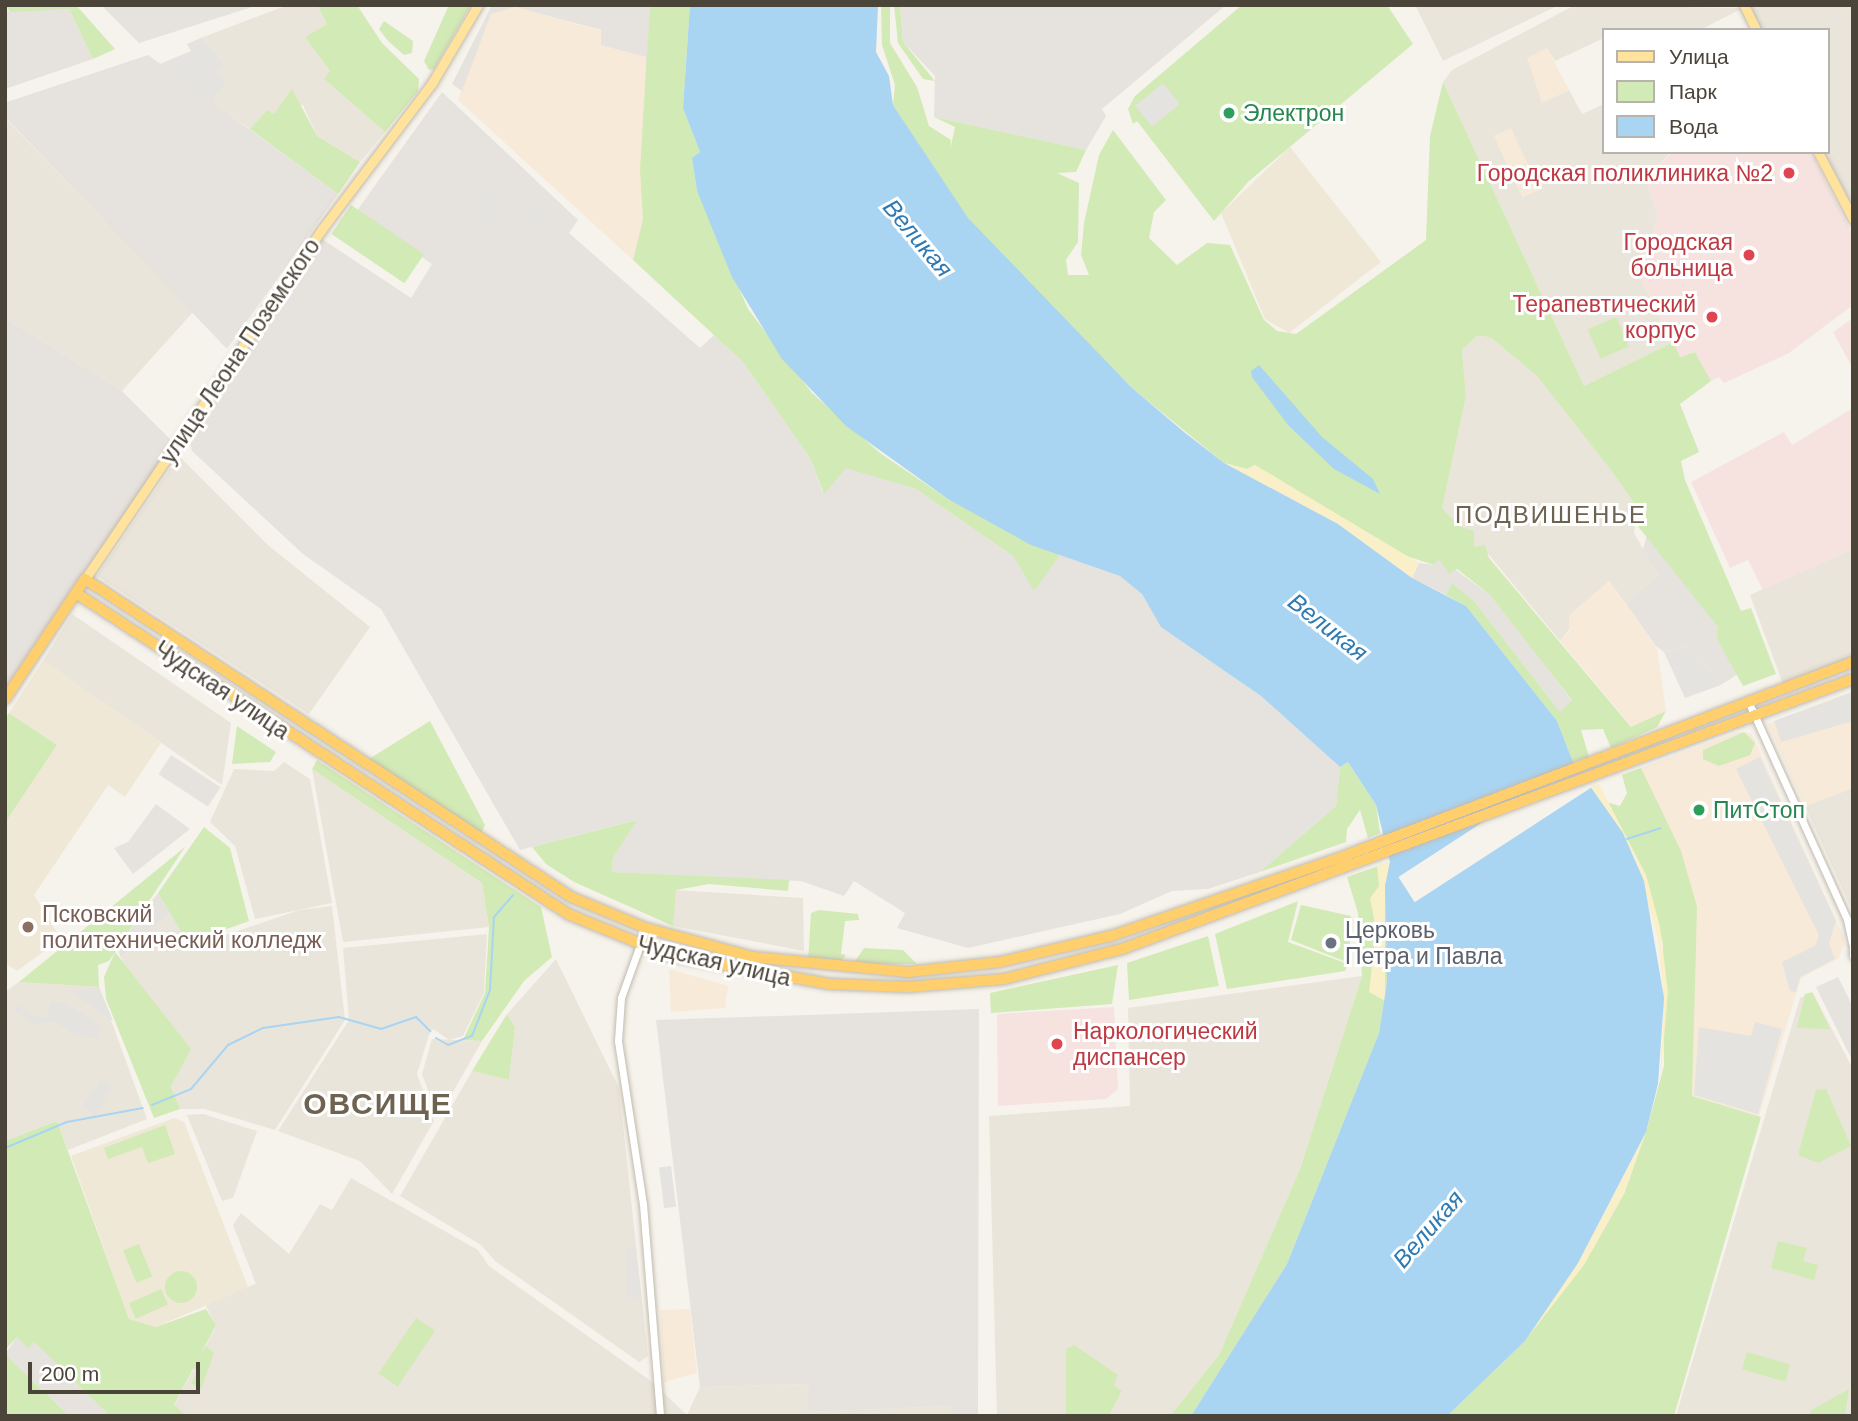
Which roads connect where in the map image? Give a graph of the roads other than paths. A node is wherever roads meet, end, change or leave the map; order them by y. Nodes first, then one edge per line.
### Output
1 (478, 5) edge
2 (1744, 5) edge
3 (1755, 28) edge
4 (1819, 154) edge
5 (1853, 219) edge
6 (85, 579) junction
7 (76, 593) junction
8 (1853, 662) edge
9 (1853, 679) edge
10 (5, 699) edge
11 (1748, 701) junction
12 (1753, 715) junction
13 (359, 758) junction
14 (384, 774) junction
15 (351, 777) junction
16 (372, 790) junction
17 (1847, 919) junction
18 (1853, 926) edge
19 (646, 928) junction
20 (1853, 943) edge
21 (638, 946) junction
22 (1063, 949) junction
23 (1853, 956) edge
24 (1025, 957) junction
25 (1066, 965) junction
26 (1028, 973) junction
27 (660, 1416) edge

1 - 6 main road, улица Леона Поземского
2 - 3 main road
4 - 5 main road
6 - 7 highway, улица Леона Поземского
6 - 13 highway, Чудская улица
7 - 10 highway, улица Леона Поземского
7 - 15 highway, Чудская улица
8 - 11 highway, Чудская улица
9 - 12 highway, Чудская улица
11 - 12 street
11 - 22 highway, Чудская улица
12 - 17 street
12 - 25 highway, Чудская улица
13 - 14 highway, Чудская улица
13 - 15 highway
14 - 16 highway
14 - 19 highway, Чудская улица
15 - 16 highway, Чудская улица
16 - 21 highway, Чудская улица
17 - 18 street
17 - 20 street
19 - 21 street
19 - 24 highway, Чудская улица
20 - 23 street
21 - 26 highway, Чудская улица
21 - 27 street
22 - 24 highway, Чудская улица
22 - 25 highway
24 - 26 highway
25 - 26 highway, Чудская улица

